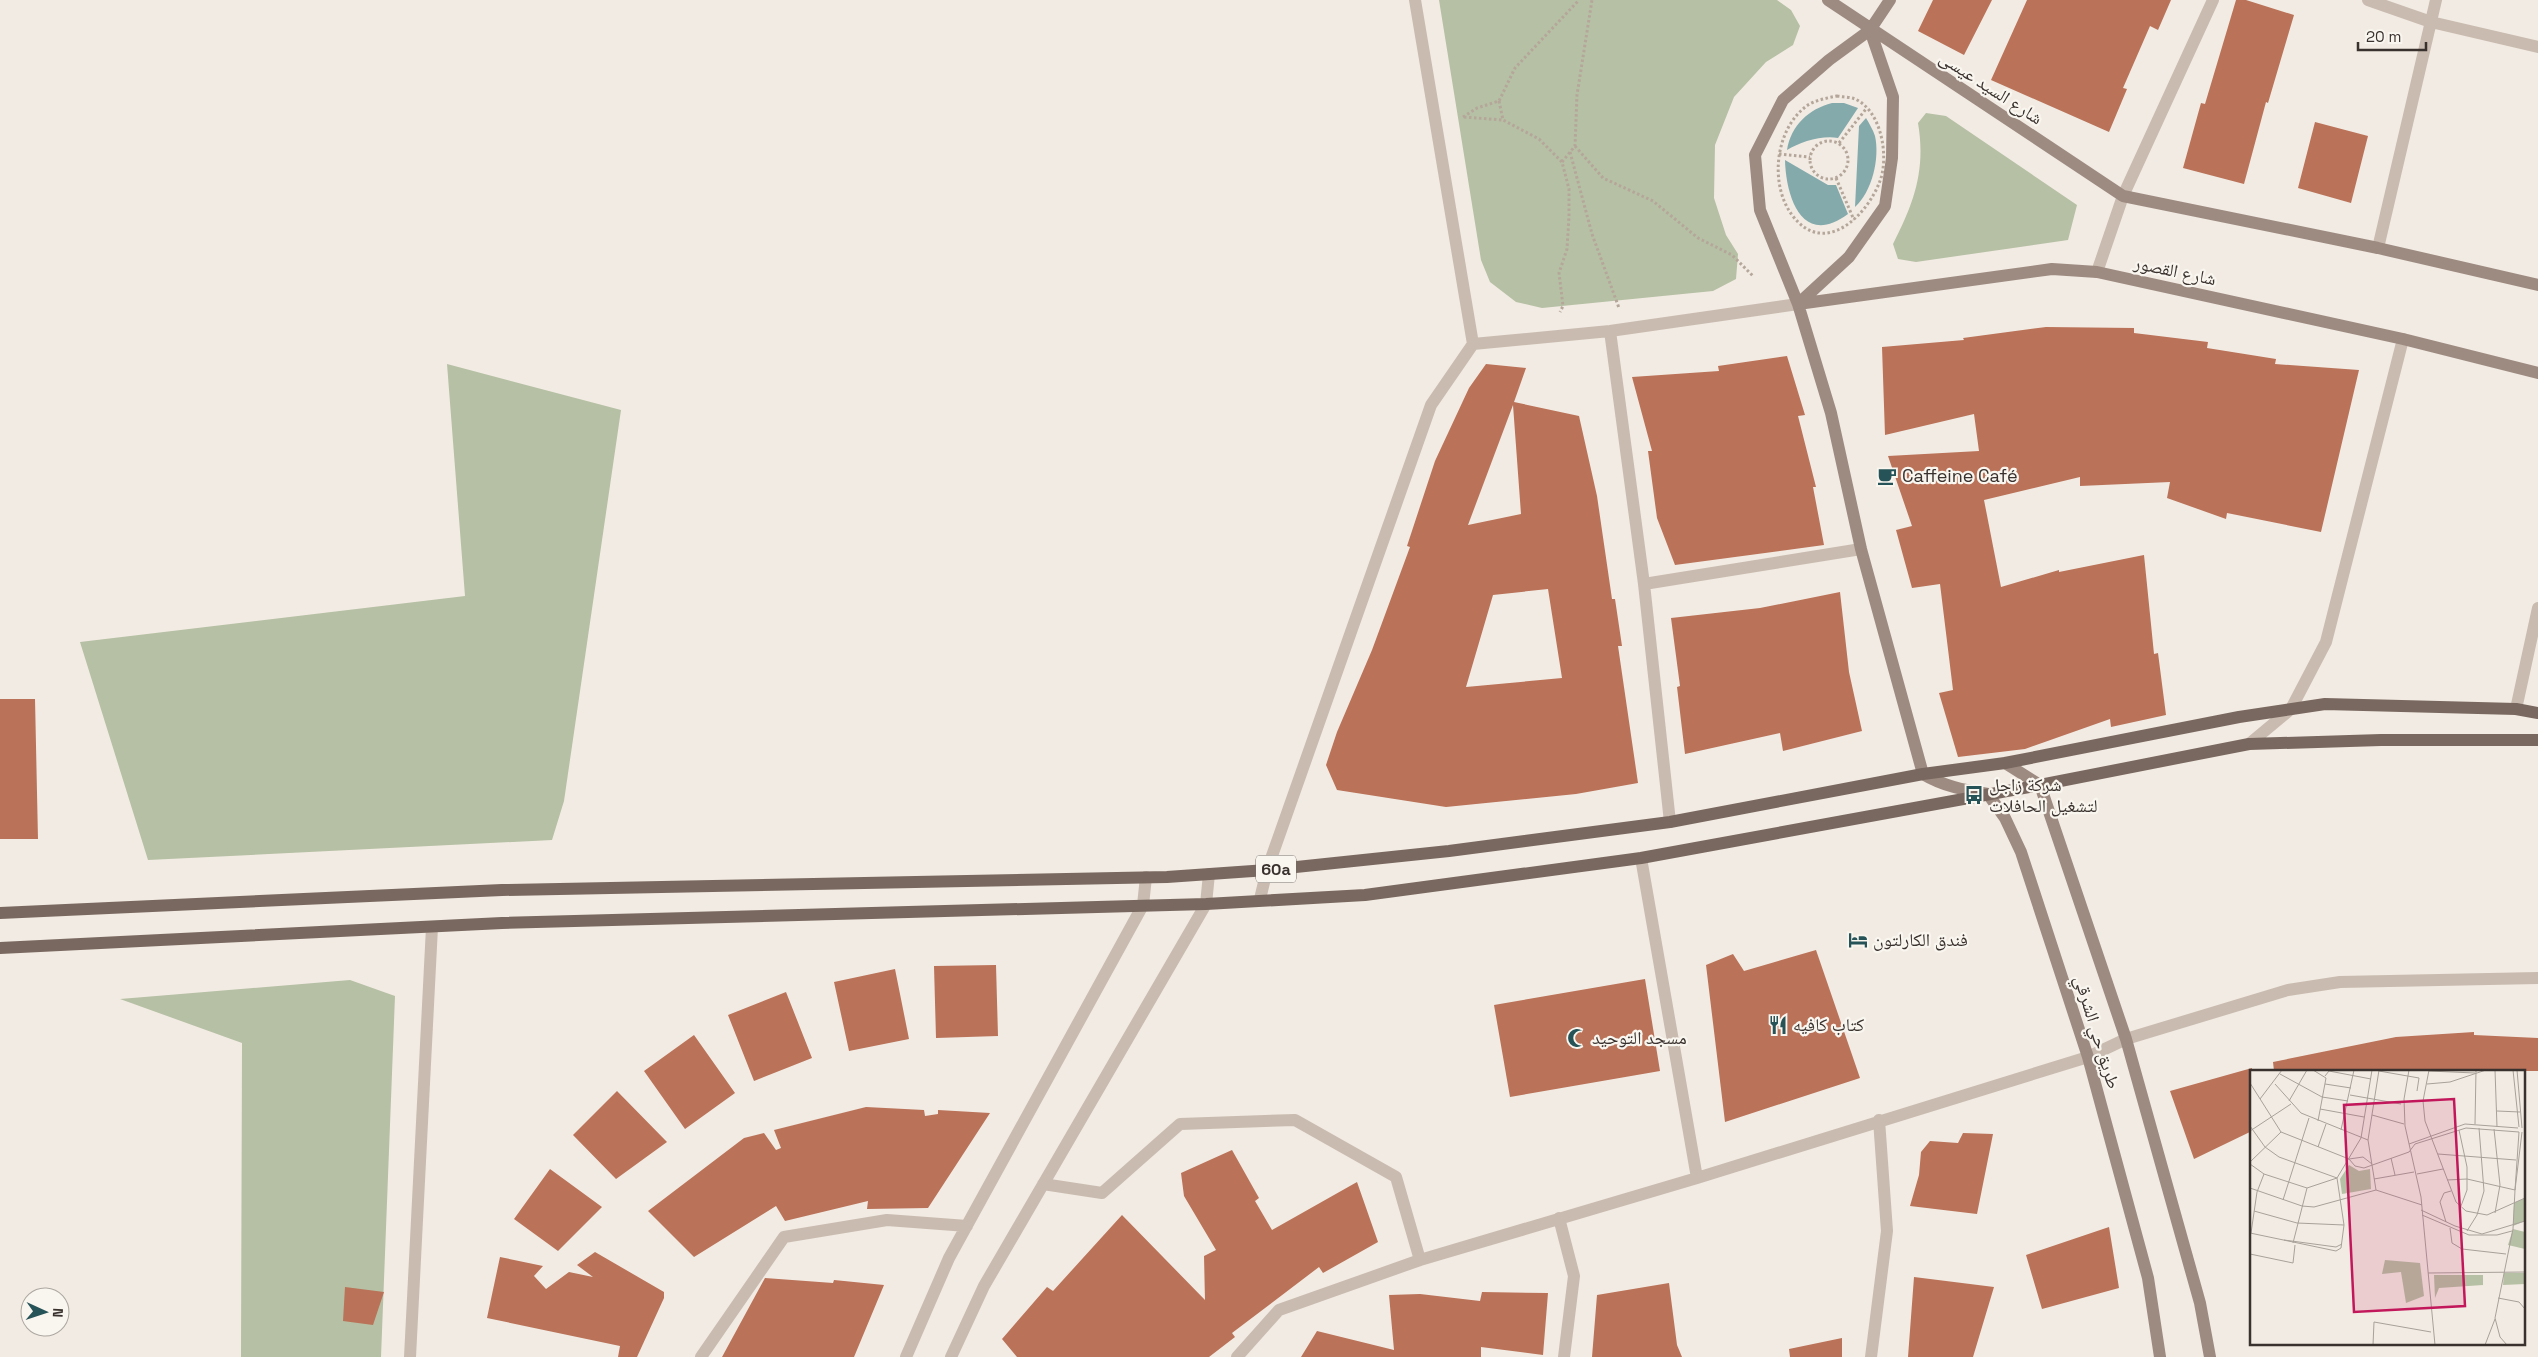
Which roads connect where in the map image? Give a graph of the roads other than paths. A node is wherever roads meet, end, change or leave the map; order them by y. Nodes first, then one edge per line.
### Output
1 (1415, 0) edge
2 (1828, 0) edge
3 (1890, 0) edge
4 (2213, 0) edge
5 (2368, 0) edge
6 (2436, 0) edge
7 (2431, 22) junction
8 (1870, 30) junction
9 (2538, 47) edge
10 (2123, 196) junction
11 (2378, 248) junction
12 (2097, 272) junction
13 (2538, 285) edge
14 (1798, 304) junction
15 (1610, 331) junction
16 (2403, 339) junction
17 (1473, 344) junction
18 (2538, 373) edge
19 (1860, 549) junction
20 (1644, 584) junction
21 (2538, 608) edge
22 (2516, 708) junction
23 (2292, 709) junction
24 (2538, 713) edge
25 (2538, 740) edge
26 (2249, 744) junction
27 (2004, 763) junction
28 (1923, 774) junction
29 (2040, 785) junction
30 (1988, 794) junction
31 (1670, 822) junction
32 (1641, 858) junction
33 (1266, 870) junction
34 (1209, 874) junction
35 (1146, 877) junction
36 (1260, 899) junction
37 (1206, 904) junction
38 (1142, 905) junction
39 (0, 914) edge
40 (432, 927) junction
41 (0, 948) edge
42 (2538, 978) edge
43 (2126, 1039) junction
44 (2088, 1057) junction
45 (1879, 1120) junction
46 (1697, 1178) junction
47 (1043, 1184) junction
48 (1559, 1218) junction
49 (967, 1226) junction
50 (1420, 1260) junction
51 (410, 1357) edge
52 (701, 1357) edge
53 (906, 1357) edge
54 (951, 1357) edge
55 (1237, 1357) edge
56 (1564, 1357) edge
57 (1871, 1357) edge
58 (2160, 1357) edge
59 (2210, 1357) edge

1 - 17 street
2 - 8 street, شارع السيد عيسى
3 - 8 street
4 - 10 street
5 - 7 street
6 - 7 street
7 - 9 street
7 - 11 street
8 - 10 street, شارع السيد عيسى
8 - 14 street
8 - 14 street
10 - 11 street
10 - 12 street
11 - 13 street
12 - 14 street, شارع القصور
12 - 16 street, شارع القصور
14 - 15 street
14 - 19 street
15 - 17 street
15 - 20 street
16 - 18 street, شارع القصور
16 - 23 street
17 - 33 street
19 - 20 street
19 - 28 street
20 - 31 street
21 - 22 street
22 - 23 main road, 60a
22 - 24 main road, 60a
23 - 26 street
23 - 27 main road, 60a
25 - 26 main road, 60a
26 - 29 main road, 60a
27 - 28 main road, 60a
27 - 29 street
28 - 30 street
28 - 31 main road, 60a
29 - 30 main road, 60a
29 - 43 street
30 - 32 main road, 60a
30 - 44 street, طريق حي الشرقي
31 - 33 main road, 60a
32 - 36 main road, 60a
32 - 46 street
33 - 34 main road, 60a
33 - 36 street
34 - 35 main road, 60a
34 - 37 street
35 - 38 street
35 - 39 main road, 60a
36 - 37 main road, 60a
37 - 38 main road, 60a
37 - 47 street
38 - 40 main road, 60a
38 - 49 street
40 - 41 main road, 60a
40 - 51 street
42 - 43 street
43 - 44 street
43 - 59 street
44 - 45 street
44 - 58 street, طريق حي الشرقي
45 - 46 street
45 - 57 street
46 - 48 street
47 - 50 street
47 - 54 street
48 - 50 street
48 - 56 street
49 - 52 street
49 - 53 street
50 - 55 street

